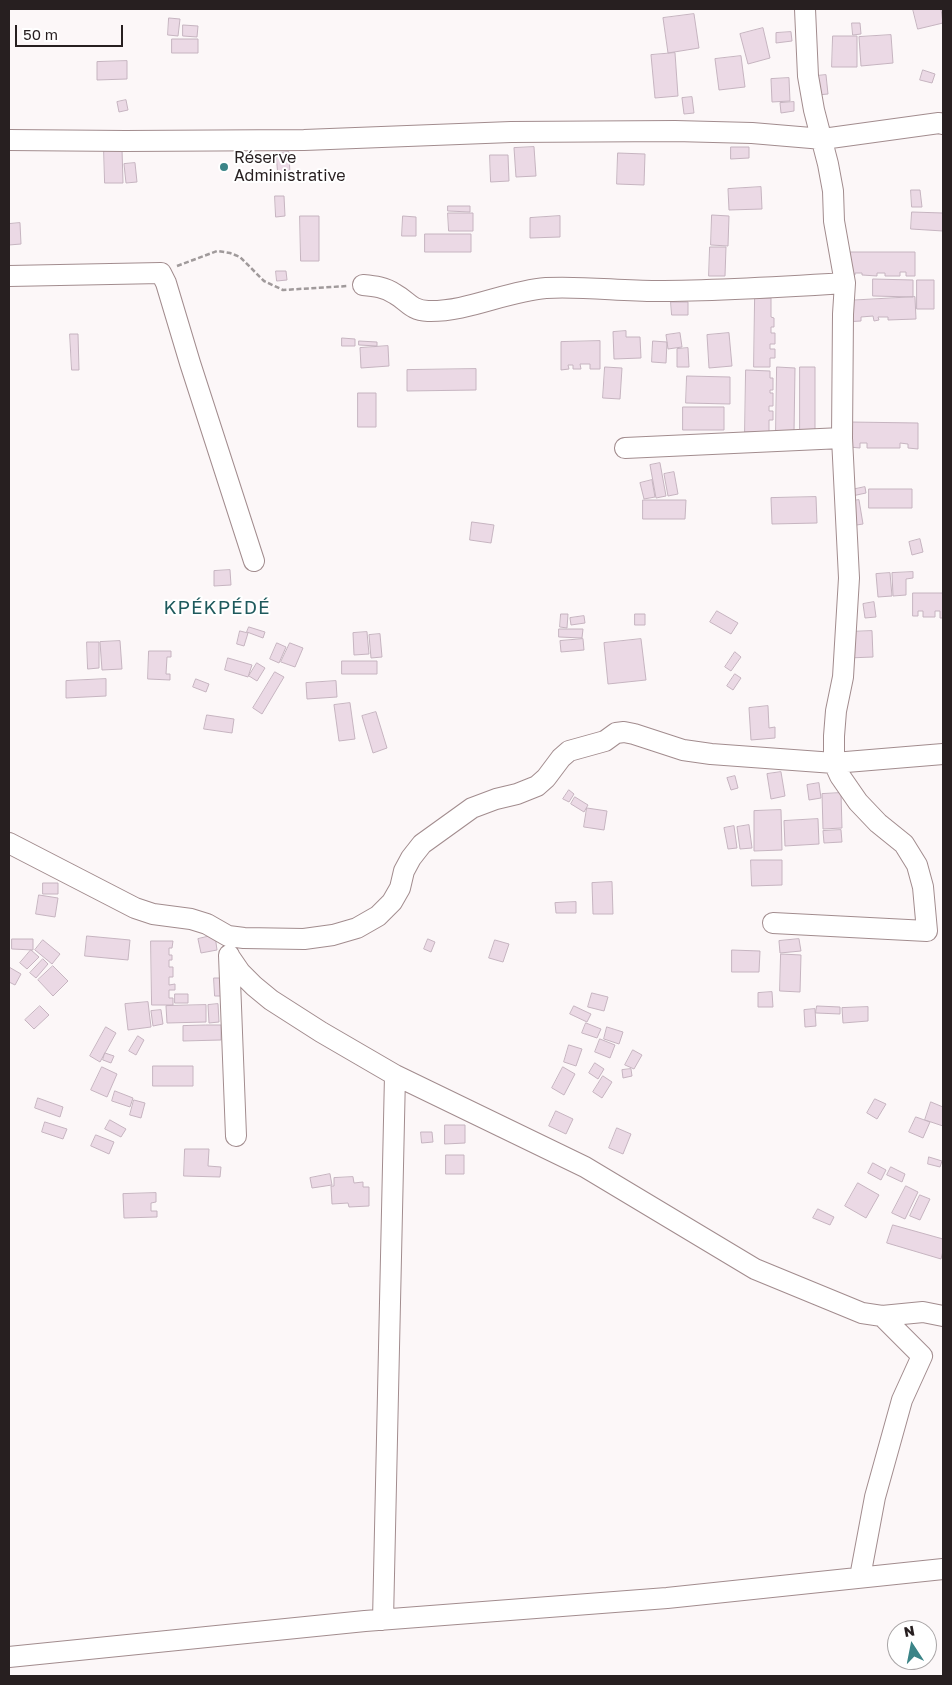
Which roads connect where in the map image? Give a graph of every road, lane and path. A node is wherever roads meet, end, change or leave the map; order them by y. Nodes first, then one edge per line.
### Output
1 (807, 11) edge
2 (943, 124) edge
3 (822, 139) junction
4 (9, 140) edge
5 (157, 274) junction
6 (9, 276) edge
7 (845, 282) junction
8 (363, 285) joint
9 (842, 438) junction
10 (625, 448) dead end
11 (254, 561) dead end
12 (943, 754) edge
13 (834, 763) junction
14 (9, 843) edge
15 (774, 924) dead end
16 (935, 930) edge
17 (228, 936) junction
18 (229, 956) junction
19 (395, 1075) junction
20 (236, 1136) dead end
21 (882, 1316) junction
22 (943, 1316) edge
23 (943, 1569) edge
24 (860, 1577) junction
25 (383, 1620) junction
26 (9, 1657) edge

1 - 3 street
2 - 3 street
3 - 4 street
3 - 7 street
5 - 6 street
5 - 8 path
5 - 11 street
7 - 8 street
7 - 9 street
9 - 10 street
9 - 13 street
12 - 13 street
13 - 16 street
13 - 17 street
14 - 17 street
15 - 16 street
17 - 18 street
18 - 19 street
18 - 20 street
19 - 21 street
19 - 25 street
21 - 22 street
21 - 24 street
23 - 24 street
24 - 25 street
25 - 26 street

